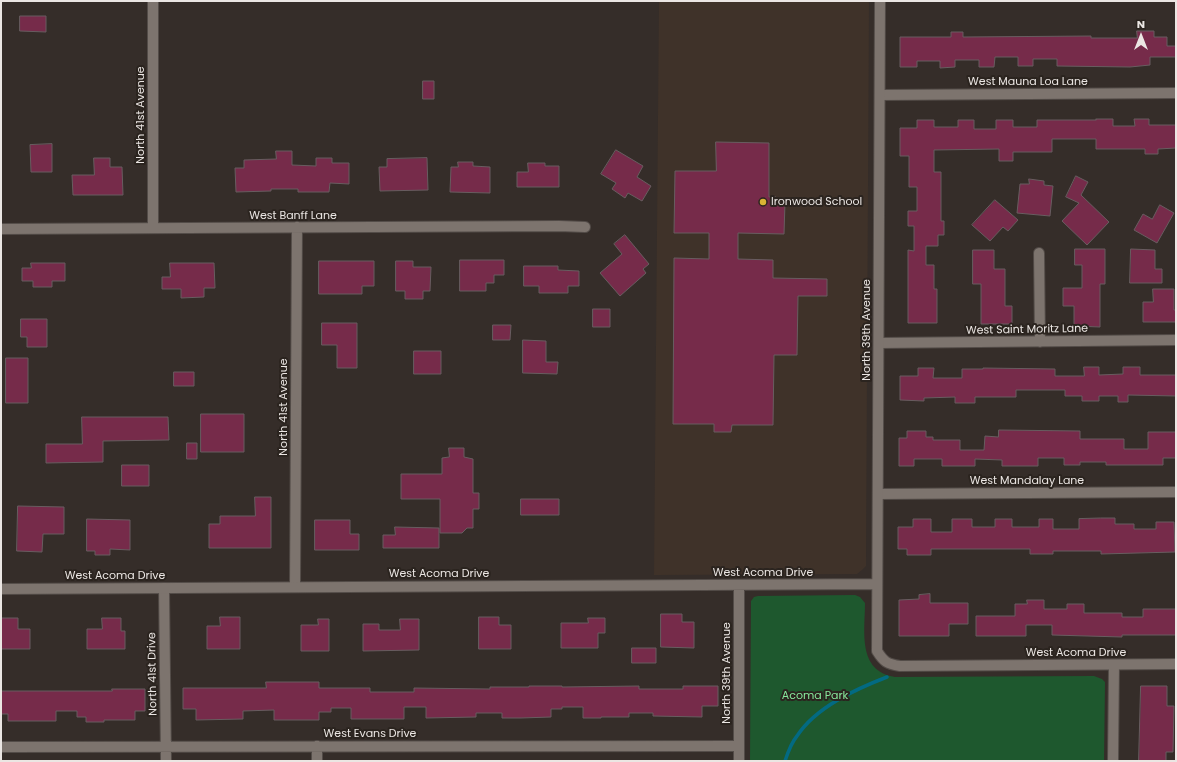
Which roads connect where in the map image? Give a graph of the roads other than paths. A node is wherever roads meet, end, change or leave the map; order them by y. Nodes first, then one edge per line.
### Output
1 (153, 1) edge
2 (880, 1) edge
3 (1176, 92) edge
4 (880, 95) junction
5 (585, 227) dead end
6 (153, 228) junction
7 (297, 228) junction
8 (1, 229) edge
9 (1039, 253) dead end
10 (1176, 340) edge
11 (1040, 342) junction
12 (879, 343) junction
13 (1176, 492) edge
14 (878, 494) junction
15 (877, 584) junction
16 (739, 585) junction
17 (295, 587) junction
18 (164, 588) junction
19 (1, 589) edge
20 (882, 659) joint
21 (1176, 664) edge
22 (1114, 665) junction
23 (166, 746) junction
24 (317, 746) junction
25 (739, 746) junction
26 (1, 747) edge
27 (166, 761) edge
28 (317, 761) edge
29 (739, 761) edge
30 (1113, 761) edge

1 - 6 street, North 41st Avenue
2 - 4 street, North 39th Avenue
3 - 4 street, West Mauna Loa Lane
4 - 12 street, North 39th Avenue
5 - 7 street, West Banff Lane
6 - 7 street, West Banff Lane
6 - 8 street, West Banff Lane
7 - 17 street, North 41st Avenue
9 - 11 street
10 - 11 street, West Saint Moritz Lane
11 - 12 street, West Saint Moritz Lane
12 - 14 street, North 39th Avenue
13 - 14 street, West Mandalay Lane
14 - 15 street, North 39th Avenue
15 - 16 street, West Acoma Drive
15 - 20 street, North 39th Avenue
16 - 17 street, West Acoma Drive
16 - 25 street, North 39th Avenue
17 - 18 street, West Acoma Drive
18 - 19 street, West Acoma Drive
18 - 23 street, North 41st Drive
20 - 22 street, West Acoma Drive
21 - 22 street, West Acoma Drive
22 - 30 street
23 - 24 street, West Evans Drive
23 - 26 street, West Evans Drive
23 - 27 street, North 41st Drive
24 - 25 street, West Evans Drive
24 - 28 street
25 - 29 street, North 39th Avenue

